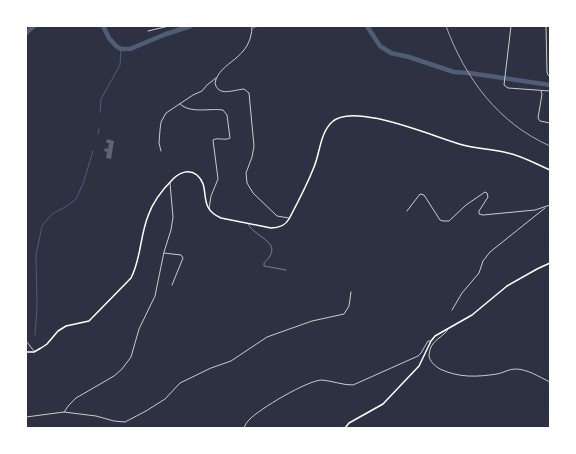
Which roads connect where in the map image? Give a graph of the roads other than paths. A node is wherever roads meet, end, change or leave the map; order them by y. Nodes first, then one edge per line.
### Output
1 (169, 26) edge
2 (258, 26) edge
3 (511, 26) edge
4 (546, 26) edge
5 (252, 27) edge
6 (546, 29) junction
7 (550, 29) edge
8 (148, 31) dead end
9 (550, 76) edge
10 (216, 78) junction
11 (541, 90) junction
12 (550, 91) edge
13 (180, 104) junction
14 (550, 123) edge
15 (161, 151) dead end
16 (550, 170) edge
17 (170, 182) junction
18 (550, 205) edge
19 (546, 207) junction
20 (209, 209) junction
21 (407, 211) dead end
22 (290, 218) junction
23 (248, 223) junction
24 (164, 252) junction
25 (550, 264) edge
26 (286, 270) dead end
27 (172, 285) dead end
28 (351, 292) dead end
29 (452, 310) dead end
30 (448, 328) junction
31 (26, 341) edge
32 (431, 341) junction
33 (26, 352) edge
34 (34, 352) junction
35 (550, 382) edge
36 (64, 412) junction
37 (26, 417) edge
38 (244, 428) edge
39 (345, 428) edge

1 - 8 street
2 - 5 lane
3 - 11 street
4 - 6 street
5 - 10 street
6 - 7 street
6 - 9 street
10 - 13 street
10 - 22 street
11 - 12 street
11 - 14 street
13 - 15 street
13 - 20 street
16 - 22 main road
17 - 20 main road
17 - 24 street
17 - 34 main road
18 - 19 street
19 - 21 street
19 - 29 street
20 - 23 main road
22 - 23 main road
23 - 26 lane
24 - 27 street
24 - 36 street
25 - 30 main road
28 - 36 street
30 - 32 main road
30 - 35 street
31 - 34 street
32 - 38 street
32 - 39 main road
33 - 34 main road
36 - 37 street

